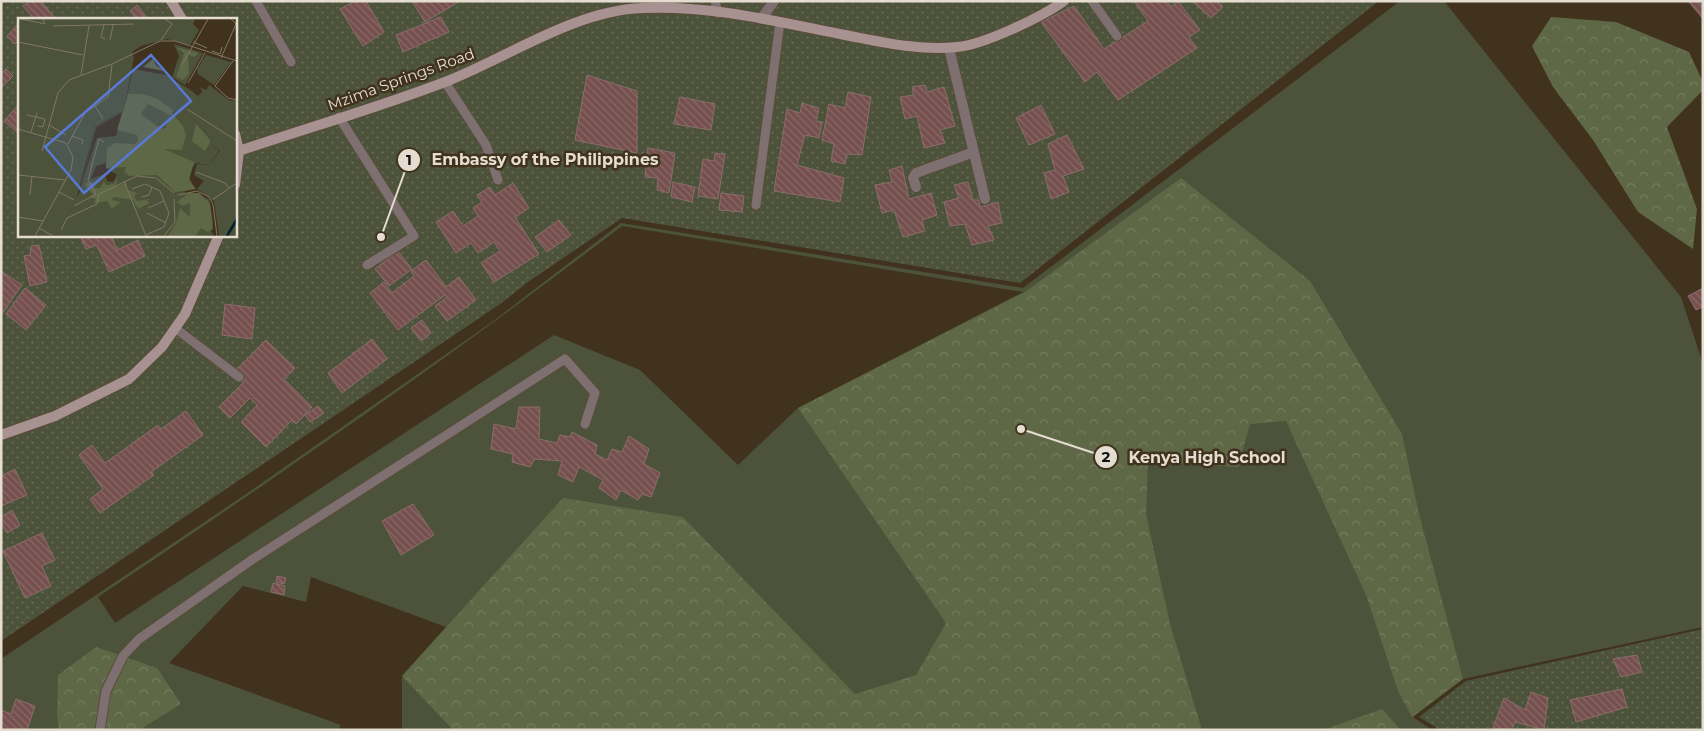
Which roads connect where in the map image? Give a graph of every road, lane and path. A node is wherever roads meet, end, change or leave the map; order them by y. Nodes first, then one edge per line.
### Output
1 (171, 1) edge
2 (256, 1) edge
3 (715, 1) edge
4 (774, 1) edge
5 (1064, 1) edge
6 (1092, 1) edge
7 (718, 13) junction
8 (180, 18) edge
9 (761, 19) junction
10 (780, 22) junction
11 (1117, 36) dead end
12 (949, 48) junction
13 (291, 62) dead end
14 (445, 82) junction
15 (339, 117) junction
16 (236, 138) edge
17 (239, 151) junction
18 (974, 152) junction
19 (236, 176) edge
20 (498, 180) dead end
21 (916, 187) dead end
22 (985, 199) dead end
23 (756, 205) dead end
24 (219, 236) edge
25 (367, 265) dead end
26 (175, 328) junction
27 (239, 377) dead end
28 (585, 424) dead end
29 (1, 435) edge
30 (100, 730) edge

1 - 8 street
2 - 13 lane
3 - 7 lane
4 - 9 street
5 - 12 street, Mzima Springs Road
6 - 11 lane
7 - 9 street, Mzima Springs Road
7 - 14 street, Mzima Springs Road
9 - 10 street, Mzima Springs Road
10 - 12 street, Mzima Springs Road
10 - 23 lane
12 - 18 street
14 - 15 street, Mzima Springs Road
14 - 20 lane
15 - 17 street, Mzima Springs Road
15 - 25 lane
16 - 17 street
17 - 19 street
18 - 21 street
18 - 22 street
24 - 26 street
26 - 27 lane
26 - 29 street
28 - 30 lane

